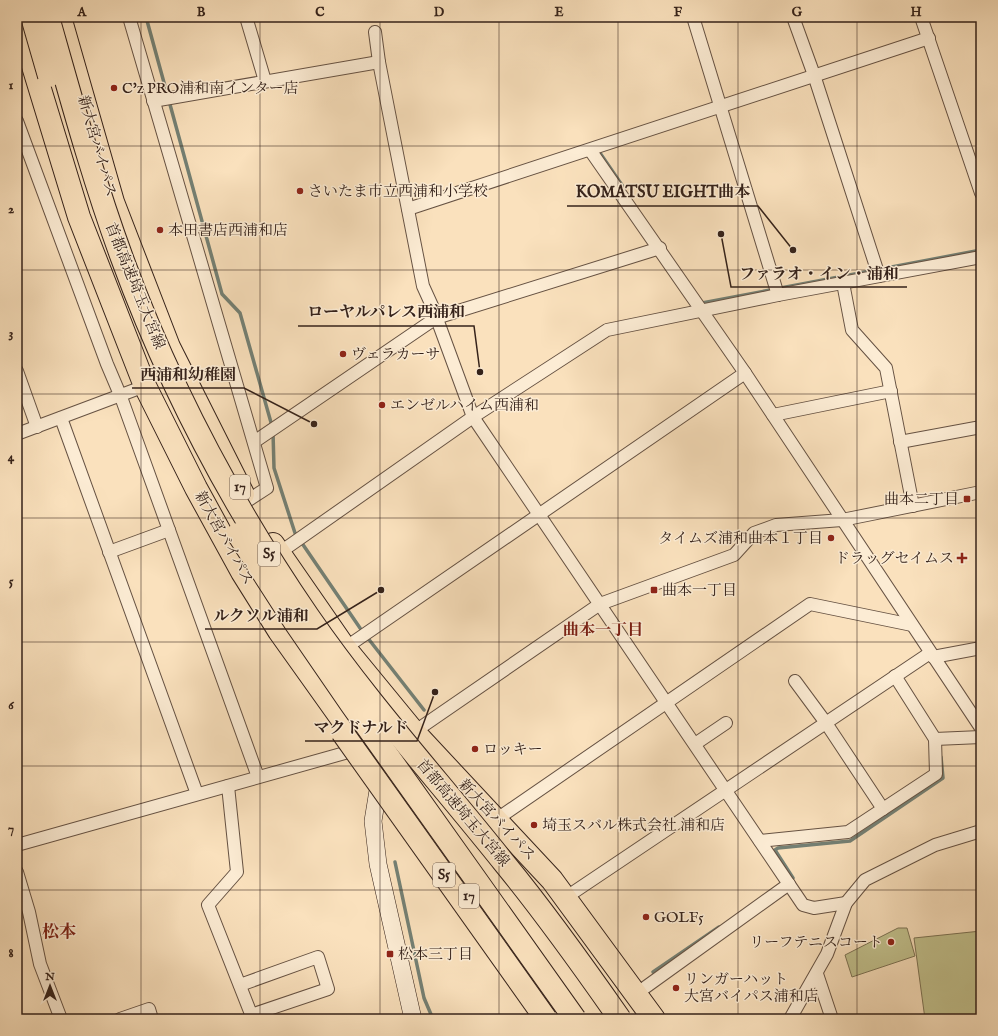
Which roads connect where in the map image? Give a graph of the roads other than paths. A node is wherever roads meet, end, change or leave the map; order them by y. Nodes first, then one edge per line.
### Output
1 (18, 17) edge
2 (32, 17) edge
3 (48, 17) edge
4 (60, 17) edge
5 (129, 17) edge
6 (246, 17) edge
7 (694, 17) edge
8 (793, 17) edge
9 (921, 17) edge
10 (375, 32) dead end
11 (929, 38) junction
12 (379, 62) junction
13 (814, 76) junction
14 (265, 81) junction
15 (153, 101) junction
16 (720, 108) junction
17 (17, 121) edge
18 (590, 150) junction
19 (23, 153) edge
20 (981, 193) edge
21 (408, 209) junction
22 (660, 248) junction
23 (981, 257) edge
24 (879, 276) junction
25 (843, 283) junction
26 (778, 295) junction
27 (701, 310) junction
28 (436, 318) junction
29 (17, 371) edge
30 (745, 373) junction
31 (145, 386) junction
32 (891, 391) junction
33 (120, 397) junction
34 (773, 415) junction
35 (473, 417) junction
36 (61, 418) junction
37 (37, 427) junction
38 (981, 427) edge
39 (17, 434) edge
40 (254, 442) junction
41 (900, 442) junction
42 (981, 492) edge
43 (247, 502) junction
44 (913, 506) junction
45 (539, 514) junction
46 (842, 520) junction
47 (169, 530) junction
48 (292, 543) junction
49 (109, 552) junction
50 (600, 604) junction
51 (912, 625) junction
52 (279, 631) junction
53 (358, 639) junction
54 (981, 648) edge
55 (932, 655) junction
56 (895, 676) junction
57 (795, 681) dead end
58 (666, 702) junction
59 (726, 723) dead end
60 (826, 723) junction
61 (981, 728) edge
62 (414, 732) junction
63 (981, 737) edge
64 (935, 738) junction
65 (694, 744) junction
66 (362, 748) junction
67 (380, 773) junction
68 (258, 777) junction
69 (228, 786) junction
70 (725, 790) junction
71 (198, 794) junction
72 (883, 809) junction
73 (497, 818) junction
74 (373, 821) junction
75 (416, 822) junction
76 (981, 831) edge
77 (760, 841) junction
78 (17, 845) edge
79 (17, 872) edge
80 (552, 880) junction
81 (788, 884) junction
82 (565, 898) junction
83 (846, 903) junction
84 (817, 974) junction
85 (240, 985) junction
86 (636, 994) junction
87 (252, 1017) edge
88 (61, 1019) edge
89 (120, 1019) edge
90 (152, 1019) edge
91 (413, 1019) edge
92 (546, 1019) edge
93 (558, 1019) edge
94 (575, 1019) edge
95 (620, 1019) edge
96 (637, 1019) edge
97 (654, 1019) edge
98 (790, 1019) edge
99 (832, 1019) edge

1 - 31 highway, 新大宮バイパス / 17
2 - 94 highway, 首都高速埼玉大宮線 / S5, bridge
3 - 95 highway, 首都高速埼玉大宮線 / S5, bridge
4 - 43 highway, 新大宮バイパス / 17
5 - 15 street
6 - 14 street
7 - 16 street
8 - 13 street
9 - 11 street
10 - 12 street
11 - 13 street
11 - 20 street
12 - 14 street
12 - 21 street
13 - 16 street
13 - 24 street
14 - 15 street
15 - 40 street
16 - 18 street
16 - 26 street
17 - 19 street
18 - 21 street
18 - 22 street
19 - 33 street
21 - 28 street
22 - 27 street
22 - 28 street
23 - 24 street
24 - 25 street
25 - 26 street
25 - 32 street
26 - 27 street
27 - 30 street
27 - 35 street
28 - 35 street
28 - 40 street
29 - 37 street
30 - 34 street
30 - 45 street
31 - 33 street
31 - 52 highway, 新大宮バイパス / 17
32 - 34 street
32 - 41 street
33 - 36 street
33 - 47 street
34 - 46 street
35 - 45 street
35 - 48 street
36 - 37 street
36 - 49 street
37 - 39 street
38 - 41 street
40 - 43 street
41 - 44 street
42 - 44 street
43 - 48 highway, 新大宮バイパス / 17
44 - 46 street
45 - 50 street
45 - 53 street
46 - 50 street
46 - 51 street
47 - 49 street
47 - 68 street
48 - 53 highway, 新大宮バイパス / 17
49 - 71 street
50 - 58 street
50 - 62 street
51 - 55 street
51 - 58 street
52 - 66 highway, 新大宮バイパス / 17
52 - 92 highway, S5, bridge
53 - 62 highway, 新大宮バイパス / 17
54 - 55 street
55 - 56 street
55 - 61 street
56 - 60 street
56 - 64 street
57 - 60 street
58 - 65 street
58 - 73 street
59 - 65 street
60 - 70 street
60 - 72 street
62 - 67 street
62 - 73 highway, 新大宮バイパス / 17
63 - 64 street
64 - 72 street
65 - 70 street
66 - 67 highway, 新大宮バイパス / 17
66 - 68 street
67 - 74 street
67 - 75 highway, 新大宮バイパス / 17
68 - 69 street
69 - 71 street
69 - 85 street
70 - 77 street
70 - 82 street
71 - 78 street
72 - 77 street
73 - 80 highway, 新大宮バイパス / 17
74 - 75 street
74 - 91 street
75 - 93 highway, 新大宮バイパス / 17
76 - 83 street
77 - 81 street
79 - 88 street
80 - 82 highway, 新大宮バイパス / 17
80 - 96 highway
81 - 83 street
81 - 86 street
82 - 86 highway, 新大宮バイパス / 17
83 - 84 street
84 - 98 street
84 - 99 street
85 - 87 street
85 - 87 street
86 - 97 highway, 新大宮バイパス / 17
89 - 90 street

